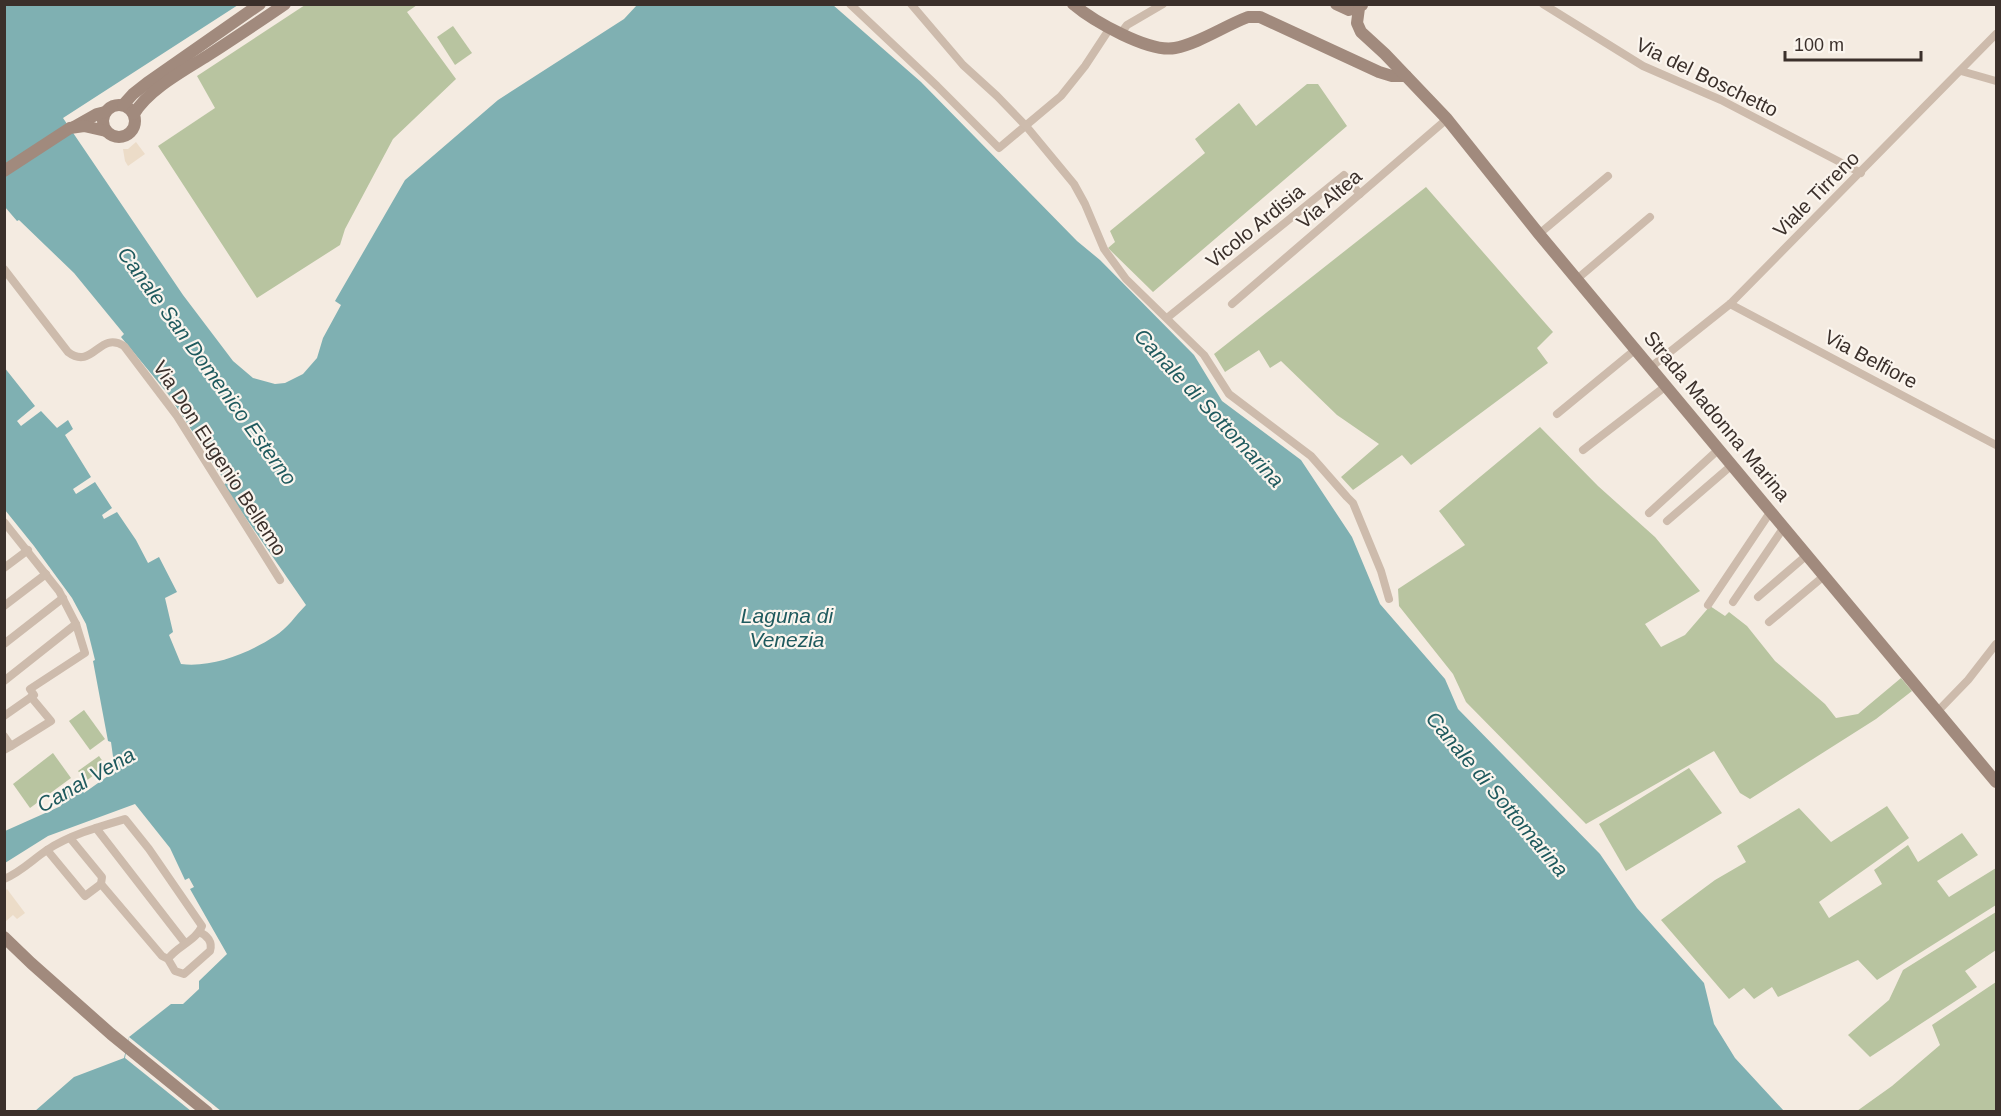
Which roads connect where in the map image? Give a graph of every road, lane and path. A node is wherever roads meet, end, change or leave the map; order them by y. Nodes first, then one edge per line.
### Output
1 (260, 4) edge
2 (285, 4) edge
3 (850, 4) edge
4 (911, 4) edge
5 (1073, 4) edge
6 (1163, 4) edge
7 (1336, 4) edge
8 (1544, 4) edge
9 (1361, 6) edge
10 (1116, 31) junction
11 (1996, 34) edge
12 (1961, 71) junction
13 (1406, 76) junction
14 (1996, 81) edge
15 (123, 105) junction
16 (105, 112) junction
17 (134, 114) junction
18 (1447, 119) junction
19 (1026, 126) junction
20 (72, 128) junction
21 (106, 131) junction
22 (4, 171) edge
23 (1861, 172) junction
24 (1608, 176) dead end
25 (1360, 194) junction
26 (1650, 217) dead end
27 (1539, 234) junction
28 (4, 268) edge
29 (1577, 279) junction
30 (1730, 303) junction
31 (1232, 304) dead end
32 (1167, 318) junction
33 (1636, 350) junction
34 (1651, 367) junction
35 (1666, 386) junction
36 (1557, 414) dead end
37 (1996, 445) edge
38 (1719, 449) junction
39 (1582, 450) dead end
40 (1732, 465) junction
41 (1771, 512) junction
42 (1649, 513) dead end
43 (1667, 521) dead end
44 (1784, 527) junction
45 (6, 528) edge
46 (28, 550) junction
47 (1807, 555) junction
48 (4, 568) edge
49 (46, 574) junction
50 (1824, 576) junction
51 (280, 580) dead end
52 (1758, 597) dead end
53 (63, 598) junction
54 (1389, 599) dead end
55 (1733, 602) dead end
56 (1708, 605) dead end
57 (4, 606) edge
58 (1768, 622) dead end
59 (76, 624) junction
60 (1996, 644) edge
61 (4, 645) edge
62 (4, 681) edge
63 (31, 697) junction
64 (4, 703) edge
65 (1937, 711) junction
66 (8, 714) edge
67 (4, 736) edge
68 (8, 748) edge
69 (1996, 782) edge
70 (96, 828) junction
71 (70, 838) junction
72 (47, 850) junction
73 (4, 879) edge
74 (101, 884) junction
75 (199, 932) junction
76 (4, 937) edge
77 (185, 943) junction
78 (168, 959) junction
79 (207, 1112) edge

1 - 15 street
2 - 17 street
3 - 19 street
4 - 19 street
5 - 10 street
6 - 10 street
7 - 9 street
8 - 23 street, Via del Boschetto
9 - 13 street, Strada Madonna Marina
10 - 13 street
10 - 19 street
11 - 12 street, Viale Tirreno
12 - 14 street
12 - 23 street, Viale Tirreno
13 - 18 street, Strada Madonna Marina
15 - 16 street
15 - 17 street
16 - 20 street
16 - 21 street
17 - 21 street
18 - 25 street, Via Altea
18 - 27 street, Strada Madonna Marina
19 - 32 street
20 - 21 street
20 - 22 street
23 - 30 street, Viale Tirreno
24 - 27 street
25 - 31 street, Via Altea
25 - 32 street, Vicolo Ardisia
26 - 29 street
27 - 29 street, Strada Madonna Marina
28 - 51 street, Via Don Eugenio Bellemo
29 - 33 street, Strada Madonna Marina
30 - 34 street, Viale Tirreno
30 - 37 street, Via Belfiore
32 - 54 street
33 - 34 street, Strada Madonna Marina
33 - 36 street
34 - 35 street, Strada Madonna Marina
35 - 38 street, Strada Madonna Marina
35 - 39 street
38 - 40 street, Strada Madonna Marina
38 - 42 street
40 - 41 street, Strada Madonna Marina
40 - 43 street
41 - 44 street, Strada Madonna Marina
41 - 56 street
44 - 47 street, Strada Madonna Marina
44 - 55 street
45 - 46 street
46 - 48 street
46 - 49 street
47 - 50 street, Strada Madonna Marina
47 - 52 street
49 - 53 street
49 - 57 street
50 - 58 street
50 - 65 street, Strada Madonna Marina
53 - 59 street
53 - 61 street
59 - 62 street
59 - 63 street
60 - 65 street
63 - 66 street
63 - 68 street
64 - 66 street
65 - 69 street, Strada Madonna Marina
67 - 68 street
70 - 71 street
70 - 75 street
70 - 77 street
71 - 72 street
71 - 74 street
72 - 73 street
72 - 74 street
74 - 78 street
75 - 77 street
75 - 78 street
76 - 79 street
77 - 78 street

